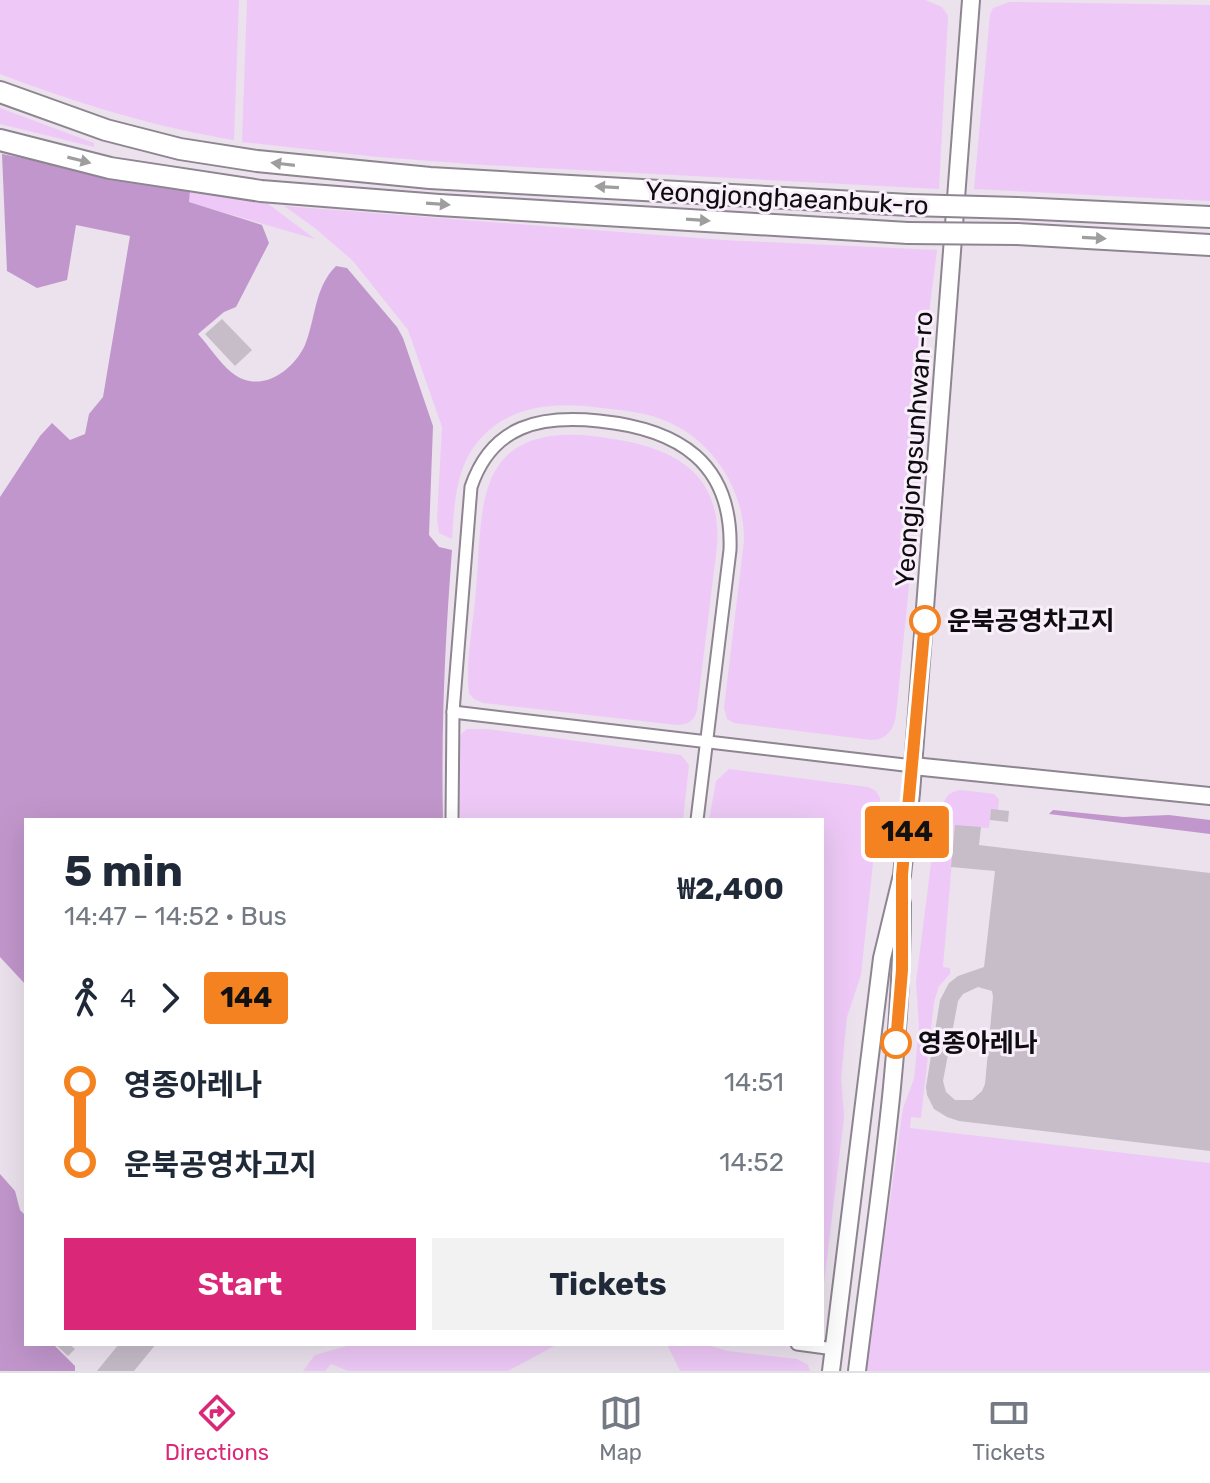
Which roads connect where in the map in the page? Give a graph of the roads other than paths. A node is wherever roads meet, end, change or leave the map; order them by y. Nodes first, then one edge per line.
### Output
1 (971, 0) edge
2 (0, 92) edge
3 (2, 140) edge
4 (1210, 217) edge
5 (1210, 245) edge
6 (453, 712) junction
7 (706, 742) junction
8 (913, 766) junction
9 (1210, 796) edge
10 (452, 818) edge
11 (697, 818) edge
12 (902, 875) junction
13 (812, 1346) edge
14 (834, 1349) junction
15 (831, 1371) edge
16 (857, 1371) edge

1 - 8 main road, Yeongjongsunhwan-ro
4 -> 2 highway, Yeongjonghaeanbuk-ro, bridge
3 -> 5 highway, Yeongjonghaeanbuk-ro, bridge
6 - 7 street
6 - 7 street
6 - 10 street
7 - 8 street
7 - 11 street
8 - 9 main road
8 - 12 main road, Yeongjongsunhwan-ro
12 - 14 main road, Yeongjongsunhwan-ro
12 - 16 main road, Yeongjongsunhwan-ro
13 - 14 street
14 - 15 main road, Yeongjongsunhwan-ro

